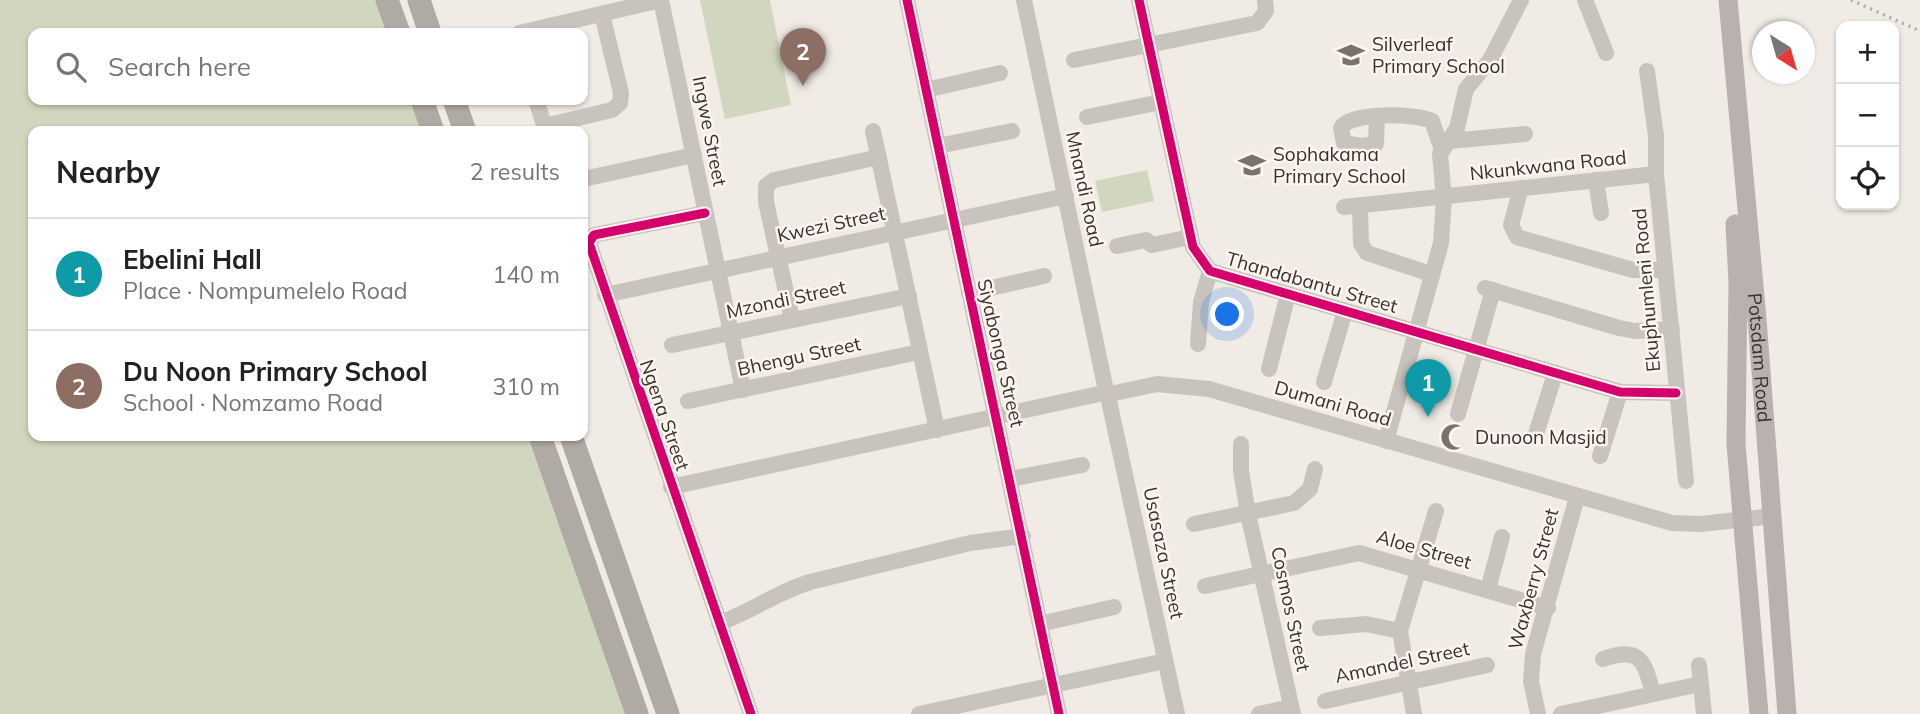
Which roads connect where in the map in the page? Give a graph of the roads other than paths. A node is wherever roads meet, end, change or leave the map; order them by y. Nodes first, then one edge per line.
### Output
1 (387, 0) edge
2 (419, 0) edge
3 (661, 0) edge
4 (907, 0) edge
5 (1024, 0) edge
6 (1139, 0) edge
7 (1265, 0) edge
8 (1521, 0) edge
9 (1585, 0) edge
10 (1724, 1) edge
11 (602, 14) junction
12 (397, 28) edge
13 (428, 28) edge
14 (541, 28) edge
15 (1149, 44) junction
16 (1606, 53) dead end
17 (1074, 60) dead end
18 (1647, 71) dead end
19 (1000, 73) dead end
20 (926, 90) junction
21 (1161, 102) junction
22 (424, 105) edge
23 (456, 105) edge
24 (538, 105) edge
25 (1087, 117) dead end
26 (1377, 117) dead end
27 (431, 126) edge
28 (463, 126) edge
29 (544, 126) edge
30 (556, 126) edge
31 (873, 131) dead end
32 (1012, 131) dead end
33 (1525, 134) dead end
34 (938, 146) junction
35 (1443, 149) junction
36 (694, 155) junction
37 (879, 157) junction
38 (1656, 174) junction
39 (588, 178) edge
40 (1597, 180) junction
41 (1521, 188) junction
42 (1066, 196) junction
43 (1444, 198) junction
44 (705, 213) junction
45 (1601, 213) dead end
46 (952, 220) junction
47 (895, 232) junction
48 (1190, 237) junction
49 (1117, 246) dead end
50 (778, 257) junction
51 (1665, 270) junction
52 (718, 271) junction
53 (1210, 271) junction
54 (1431, 274) junction
55 (1044, 276) dead end
56 (969, 293) junction
57 (1288, 294) junction
58 (605, 295) junction
59 (909, 296) junction
60 (1345, 310) junction
61 (792, 318) junction
62 (1672, 328) junction
63 (1416, 331) junction
64 (730, 332) junction
65 (1198, 344) dead end
66 (672, 345) dead end
67 (1475, 348) junction
68 (919, 352) junction
69 (1269, 369) dead end
70 (1555, 374) junction
71 (1324, 382) dead end
72 (743, 390) junction
73 (1620, 392) junction
74 (1107, 393) junction
75 (1676, 393) junction
76 (688, 401) dead end
77 (1458, 414) dead end
78 (997, 417) junction
79 (936, 430) junction
80 (1536, 435) dead end
81 (542, 441) edge
82 (573, 441) edge
83 (1386, 441) junction
84 (1241, 444) dead end
85 (1600, 456) dead end
86 (1082, 465) dead end
87 (1315, 469) dead end
88 (1010, 480) junction
89 (1686, 481) dead end
90 (671, 487) junction
91 (1577, 496) junction
92 (1436, 511) dead end
93 (1248, 514) junction
94 (1773, 516) junction
95 (1741, 519) junction
96 (1194, 524) dead end
97 (1023, 536) junction
98 (1502, 537) dead end
99 (1419, 569) junction
100 (1262, 572) junction
101 (1205, 586) dead end
102 (1488, 590) junction
103 (1114, 607) dead end
104 (1548, 608) junction
105 (719, 623) junction
106 (1040, 624) junction
107 (1320, 628) dead end
108 (1400, 631) junction
109 (1603, 659) dead end
110 (1165, 661) junction
111 (1487, 665) dead end
112 (1699, 665) dead end
113 (1407, 684) junction
114 (1700, 684) junction
115 (1053, 685) junction
116 (1653, 693) junction
117 (1325, 701) dead end
118 (947, 711) edge
119 (1292, 711) edge
120 (637, 714) edge
121 (668, 714) edge
122 (751, 714) edge
123 (919, 714) edge
124 (1059, 714) edge
125 (1177, 714) edge
126 (1259, 714) edge
127 (1414, 714) edge
128 (1538, 714) edge
129 (1561, 714) edge
130 (1704, 714) edge
131 (1759, 714) edge
132 (1787, 714) edge

1 - 12 highway
2 - 13 highway
3 - 11 street
3 - 36 street, Ingwe Street
4 - 20 street, Siyabonga Street
5 - 42 street, Mnandi Road
6 - 15 street, Thandabantu Street
7 - 15 street
8 - 35 street
9 - 16 street
10 - 94 main road, Potsdam Road
10 - 95 main road, Potsdam Road
11 - 14 street
11 - 30 street
15 - 17 street
15 - 21 street, Thandabantu Street
18 - 38 street, Ekuphumleni Road
19 - 20 street
20 - 34 street, Siyabonga Street
21 - 25 street
21 - 48 street, Thandabantu Street
22 - 27 highway
23 - 28 highway
24 - 29 street
26 - 35 street
31 - 37 street
32 - 34 street
33 - 35 street
34 - 46 street, Siyabonga Street
35 - 43 street
36 - 39 street
36 - 44 street, Ingwe Street
37 - 47 street
37 - 50 street
38 - 40 street, Nkunkwana Road
38 - 51 street, Ekuphumleni Road
40 - 41 street, Nkunkwana Road
40 - 45 street
41 - 43 street, Nkunkwana Road
41 - 51 street
42 - 46 street, Kwezi Street
42 - 74 street, Mnandi Road
43 - 54 street
43 - 54 street, Nkunkwana Road
44 - 52 street, Ingwe Street
44 - 58 street, Ngena Street
46 - 47 street, Kwezi Street
46 - 56 street, Siyabonga Street
47 - 50 street, Kwezi Street
47 - 59 street
48 - 49 street
48 - 53 street, Thandabantu Street
50 - 52 street, Kwezi Street
50 - 61 street
51 - 62 street, Ekuphumleni Road
52 - 58 street, Kwezi Street
52 - 64 street, Ingwe Street
53 - 57 street, Thandabantu Street
53 - 65 street
54 - 63 street
55 - 56 street
56 - 78 street, Siyabonga Street
57 - 60 street, Thandabantu Street
57 - 69 street
58 - 90 street, Ngena Street
59 - 61 street, Mzondi Street
59 - 68 street
60 - 63 street, Thandabantu Street
60 - 71 street
61 - 64 street, Mzondi Street
62 - 67 street
62 - 75 street, Ekuphumleni Road
63 - 67 street, Thandabantu Street
63 - 83 street
64 - 66 street, Mzondi Street
64 - 72 street, Ingwe Street
67 - 70 street, Thandabantu Street
67 - 77 street
68 - 72 street, Bhengu Street
68 - 79 street
70 - 73 street, Thandabantu Street
70 - 80 street
72 - 76 street, Bhengu Street
73 - 75 street, Thandabantu Street
73 - 85 street
74 - 78 street, Dumani Road
74 - 83 street, Dumani Road
74 - 110 street, Usasaza Street
75 - 89 street, Ekuphumleni Road
78 - 79 street, Dumani Road
78 - 88 street, Siyabonga Street
79 - 90 street, Dumani Road
81 - 120 highway
82 - 121 highway
83 - 91 street, Dumani Road
84 - 93 street, Cosmos Street
86 - 88 street
87 - 93 street
88 - 97 street, Siyabonga Street
90 - 105 street, Ngena Street
91 - 95 street, Dumani Road
91 - 104 street, Waxberry Street
92 - 99 street
93 - 96 street
93 - 100 street, Cosmos Street
94 - 95 street, Dumani Road
94 - 132 main road, Potsdam Road
95 - 131 main road, Potsdam Road
97 - 105 street
97 - 106 street, Siyabonga Street
98 - 102 street
99 - 100 street, Aloe Street
99 - 102 street, Aloe Street
99 - 108 street
100 - 101 street, Aloe Street
100 - 119 street, Cosmos Street
102 - 104 street, Aloe Street
103 - 106 street
104 - 128 street, Waxberry Street
105 - 122 street, Ngena Street
106 - 115 street, Siyabonga Street
107 - 108 street
108 - 113 street
109 - 116 street
110 - 115 street
110 - 125 street, Usasaza Street
111 - 113 street, Amandel Street
112 - 114 street
113 - 117 street, Amandel Street
113 - 127 street
114 - 116 street
114 - 130 street
115 - 118 street
115 - 124 street, Siyabonga Street
116 - 129 street
118 - 123 street
119 - 126 street

